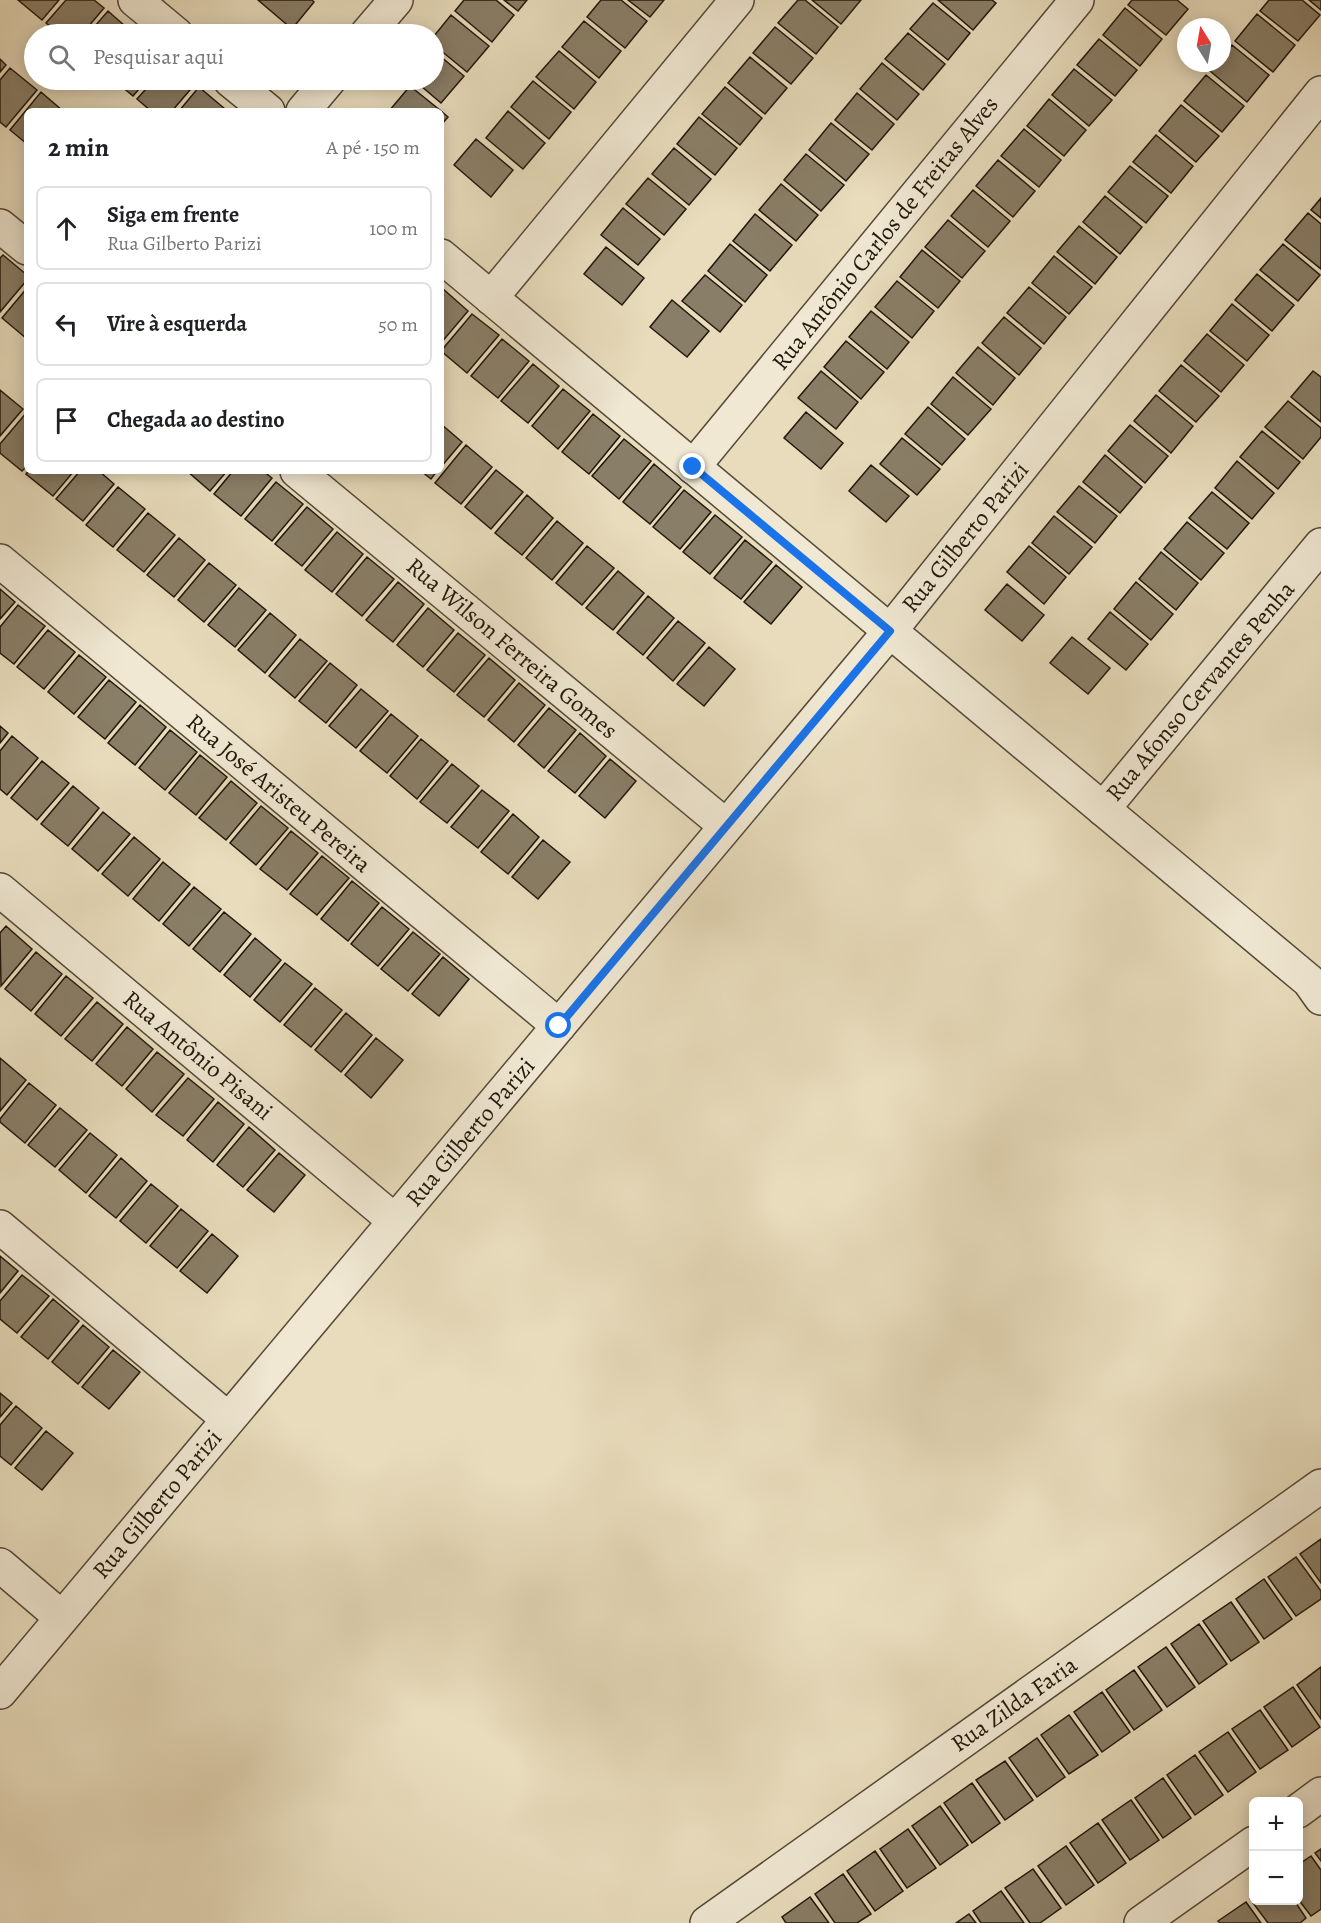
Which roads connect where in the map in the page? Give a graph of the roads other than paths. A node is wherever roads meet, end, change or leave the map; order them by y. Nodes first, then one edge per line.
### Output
1 (135, 0) edge
2 (396, 0) edge
3 (737, 0) edge
4 (1077, 0) edge
5 (164, 24) edge
6 (376, 24) edge
7 (242, 90) edge
8 (321, 90) edge
9 (1321, 93) edge
10 (264, 108) edge
11 (306, 108) edge
12 (0, 226) edge
13 (24, 246) edge
14 (444, 259) edge
15 (491, 298) junction
16 (693, 467) junction
17 (301, 474) edge
18 (1321, 545) edge
19 (0, 561) edge
20 (890, 631) junction
21 (1103, 809) junction
22 (726, 826) junction
23 (0, 890) edge
24 (1321, 998) edge
25 (559, 1026) junction
26 (395, 1221) junction
27 (0, 1227) edge
28 (228, 1419) junction
29 (1321, 1486) edge
30 (0, 1565) edge
31 (62, 1618) junction
32 (0, 1692) edge
33 (1321, 1794) edge
34 (1303, 1807) edge
35 (1249, 1847) edge
36 (707, 1923) edge
37 (1141, 1923) edge

1 - 5 street
2 - 6 street
3 - 15 street
4 - 16 street, Rua Antônio Carlos de Freitas Alves
7 - 10 street
8 - 11 street
9 - 20 street, Rua Gilberto Parizi
12 - 13 street
14 - 15 street
15 - 16 street
16 - 20 street
17 - 22 street, Rua Wilson Ferreira Gomes
18 - 21 street, Rua Afonso Cervantes Penha
19 - 25 street, Rua José Aristeu Pereira
20 - 21 street
20 - 22 street, Rua Gilberto Parizi
21 - 24 street
22 - 25 street, Rua Gilberto Parizi
23 - 26 street, Rua Antônio Pisani
25 - 26 street, Rua Gilberto Parizi
26 - 28 street, Rua Gilberto Parizi
27 - 28 street
28 - 31 street, Rua Gilberto Parizi
29 - 36 street, Rua Zilda Faria
30 - 31 street
31 - 32 street, Rua Gilberto Parizi
33 - 34 street
35 - 37 street

